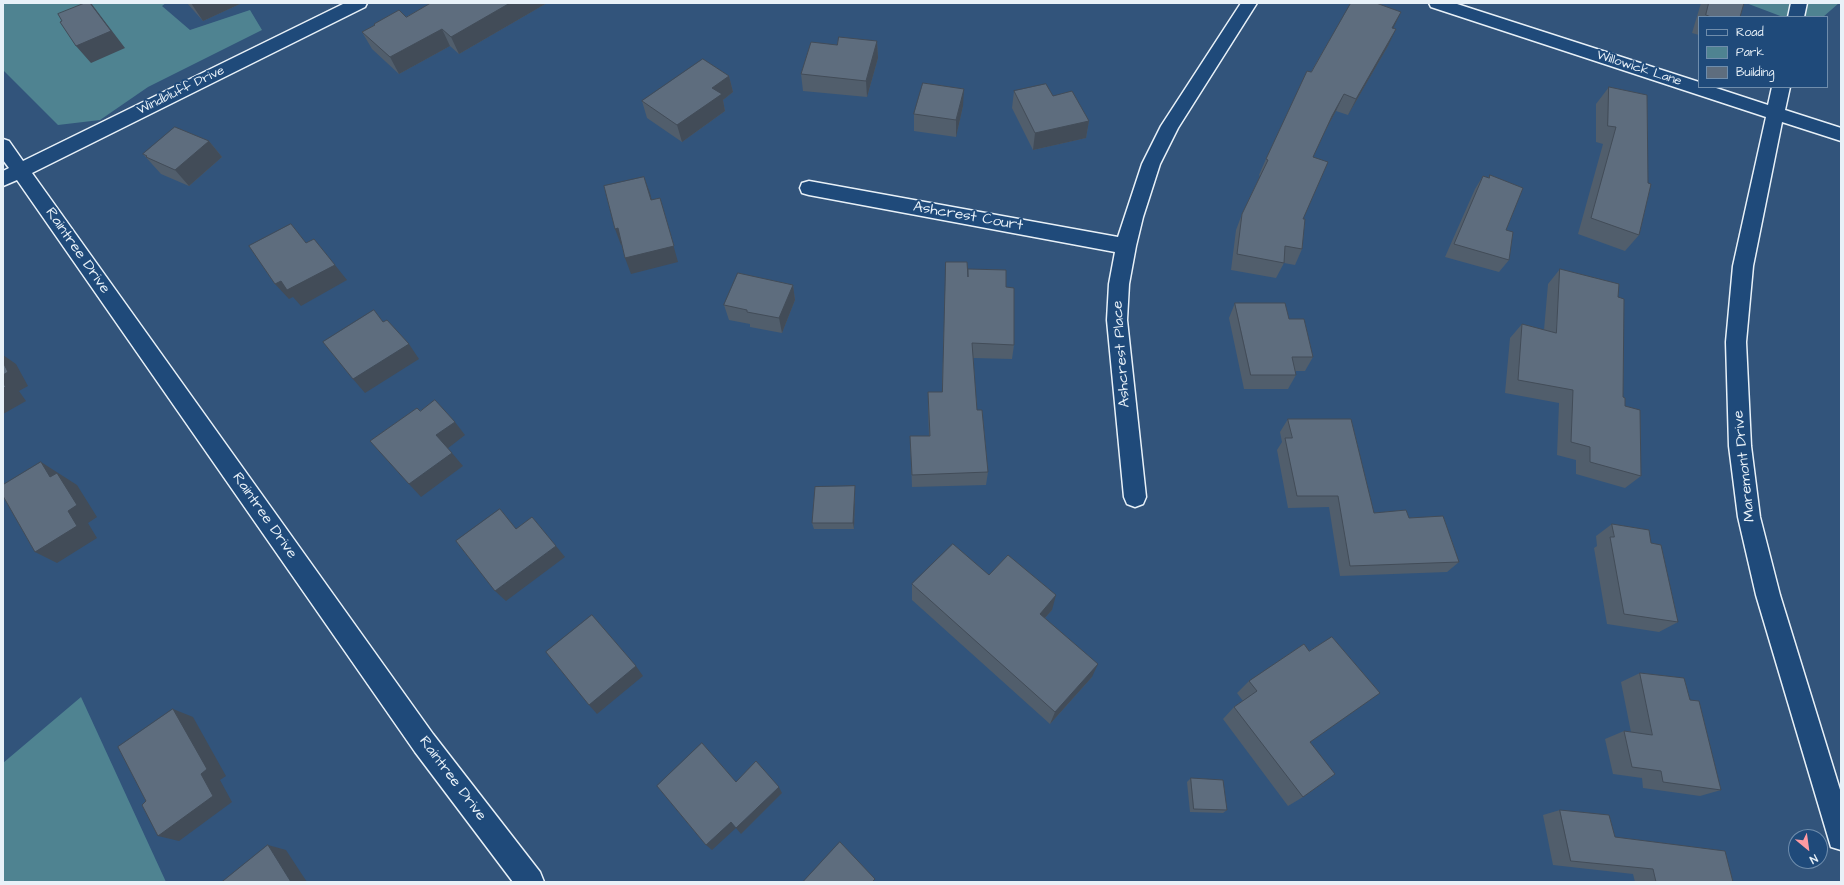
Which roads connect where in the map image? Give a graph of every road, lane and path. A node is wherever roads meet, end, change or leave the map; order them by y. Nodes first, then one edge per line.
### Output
1 (359, 3) edge
2 (1249, 3) edge
3 (1437, 3) edge
4 (1799, 3) edge
5 (1796, 16) edge
6 (1698, 88) edge
7 (1698, 88) edge
8 (1781, 88) edge
9 (1775, 113) junction
10 (1841, 134) edge
11 (3, 146) edge
12 (12, 175) edge
13 (809, 188) dead end
14 (1126, 246) junction
15 (1135, 497) dead end
16 (1841, 837) edge
17 (530, 882) edge

1 - 12 street, Windbluff Drive
2 - 14 street, Ashcrest Place
3 - 6 street, Willowick Lane
4 - 5 street
7 - 9 street, Willowick Lane
8 - 9 street, Maremont Drive
9 - 10 street, Willowick Lane
9 - 16 street, Maremont Drive
11 - 12 street, Raintree Drive
12 - 17 street, Raintree Drive
13 - 14 street, Ashcrest Court
14 - 15 street, Ashcrest Place

